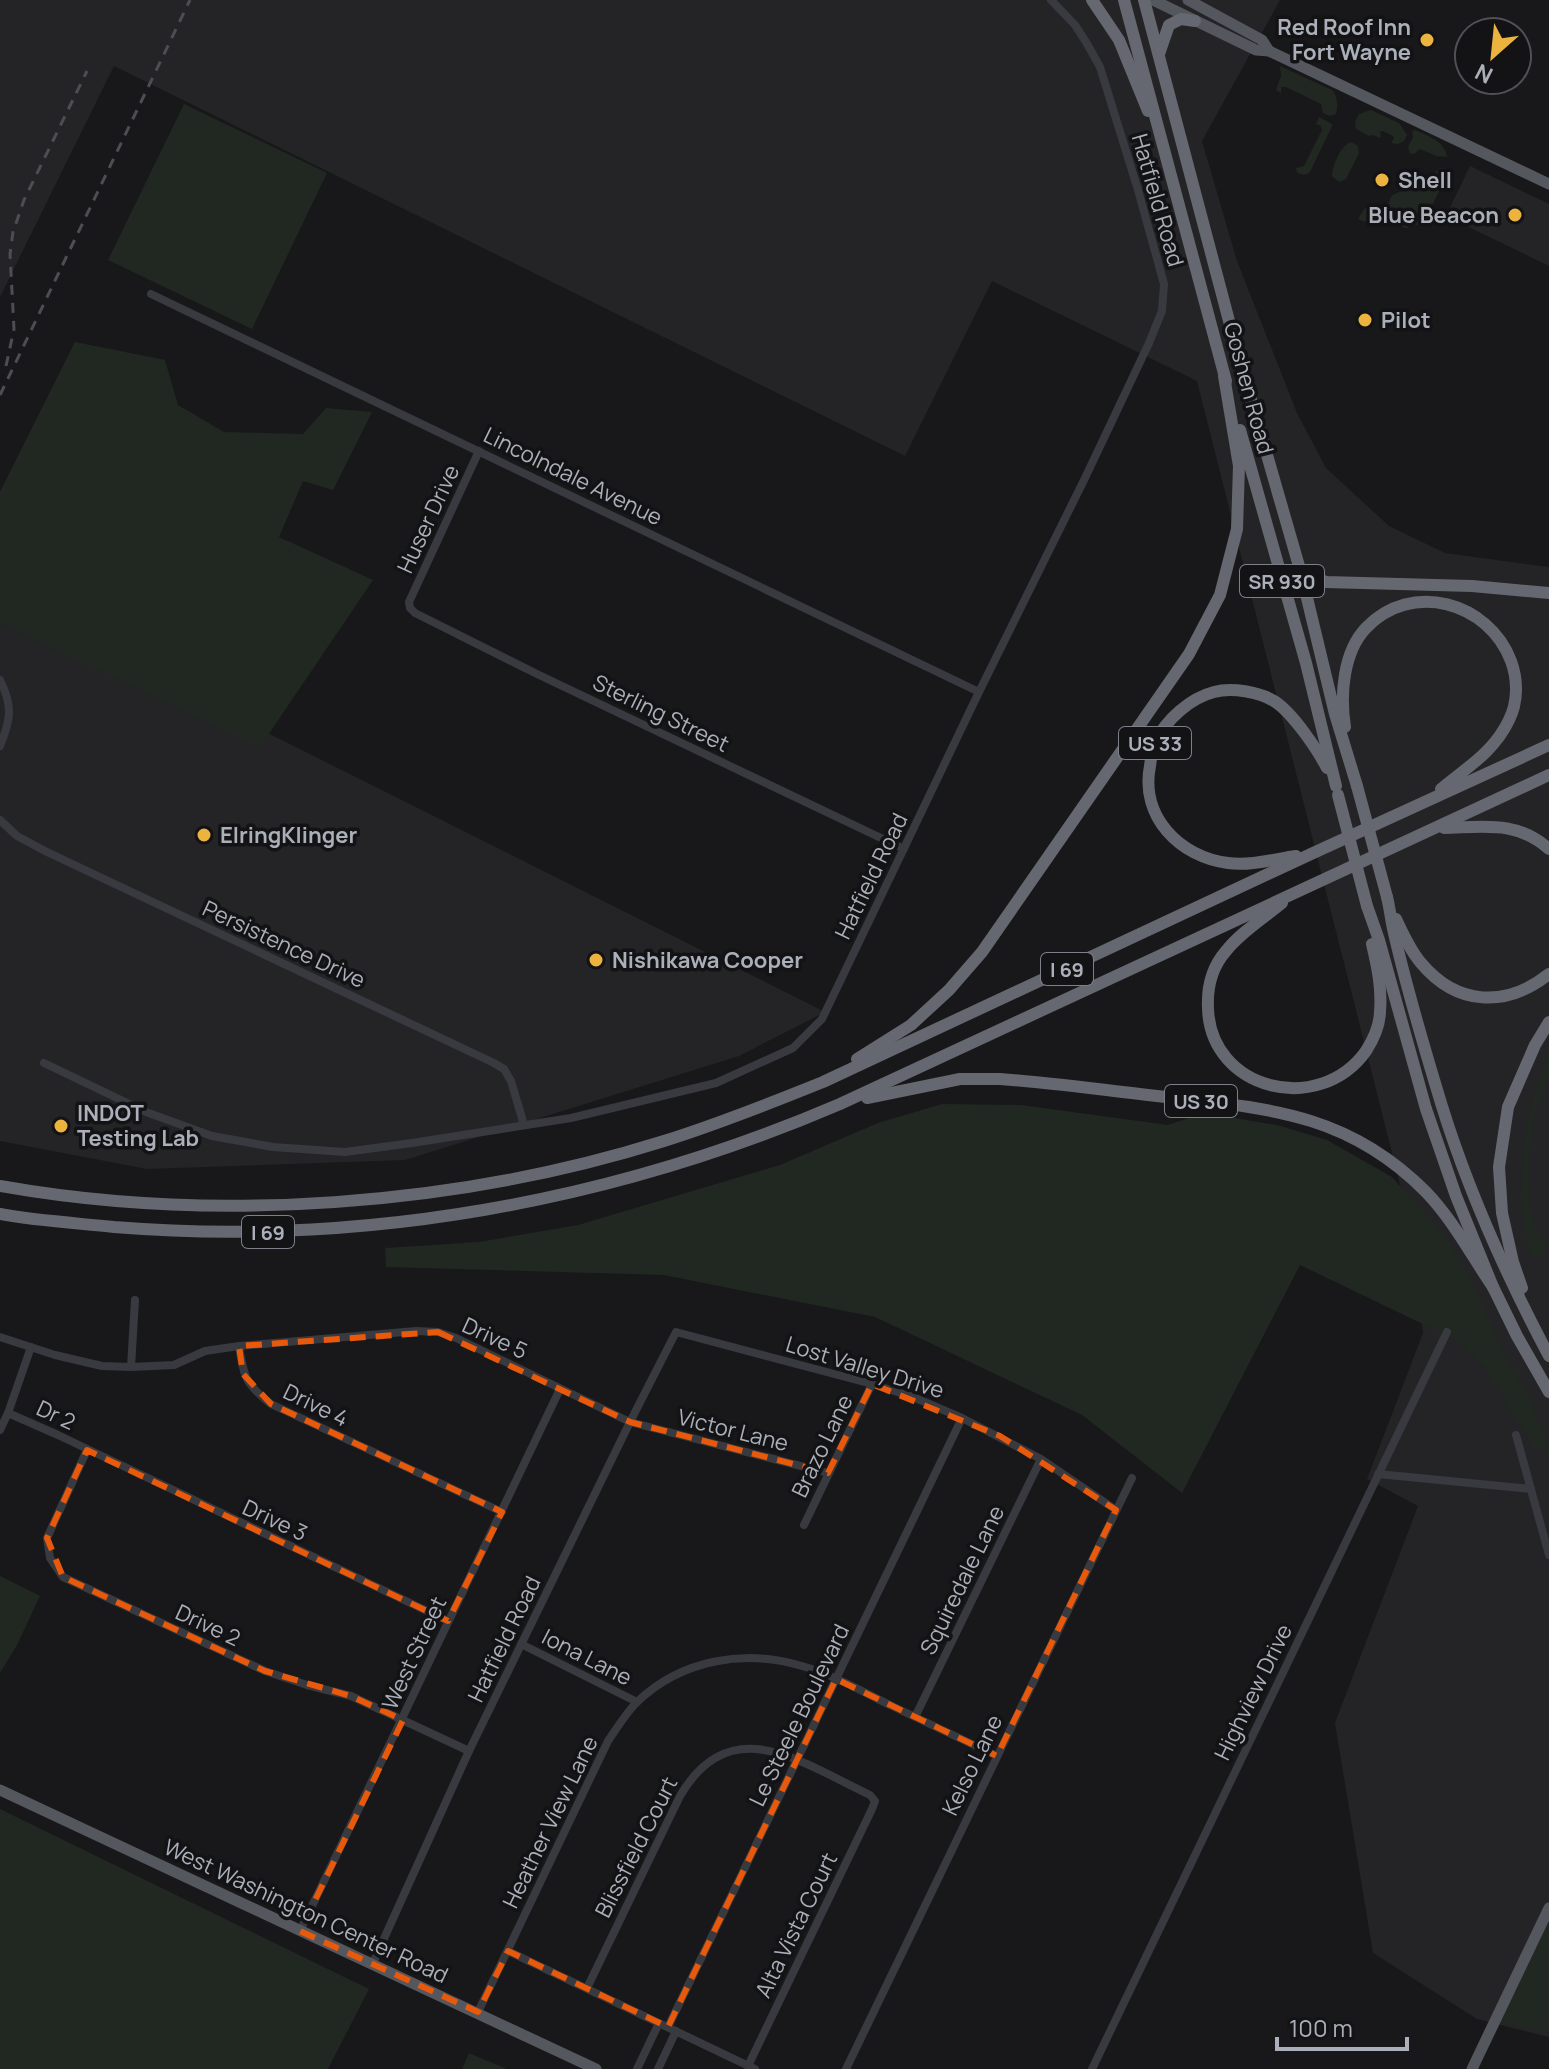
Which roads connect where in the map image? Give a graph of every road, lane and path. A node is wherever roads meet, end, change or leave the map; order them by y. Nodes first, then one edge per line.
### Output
1 (1051, 0) edge
2 (1092, 0) edge
3 (1124, 0) edge
4 (1144, 0) edge
5 (1153, 0) edge
6 (1188, 0) edge
7 (1195, 21) junction
8 (1269, 51) junction
9 (1159, 57) junction
10 (1168, 160) junction
11 (1549, 184) edge
12 (151, 294) dead end
13 (1224, 376) junction
14 (479, 451) junction
15 (1301, 573) junction
16 (1549, 593) edge
17 (409, 602) joint
18 (0, 680) edge
19 (979, 692) junction
20 (1549, 745) edge
21 (0, 746) edge
22 (1549, 775) edge
23 (1356, 781) junction
24 (1337, 790) junction
25 (1427, 801) junction
26 (0, 820) edge
27 (1437, 828) junction
28 (904, 849) junction
29 (1549, 849) edge
30 (1311, 854) junction
31 (1299, 890) junction
32 (1388, 901) junction
33 (1368, 909) junction
34 (1549, 974) edge
35 (1549, 1022) edge
36 (44, 1063) dead end
37 (823, 1082) junction
38 (840, 1104) junction
39 (524, 1125) junction
40 (0, 1186) edge
41 (0, 1214) edge
42 (1493, 1287) junction
43 (135, 1300) dead end
44 (1535, 1329) junction
45 (676, 1332) joint
46 (1447, 1332) dead end
47 (0, 1337) edge
48 (239, 1346) junction
49 (31, 1347) junction
50 (1549, 1356) edge
51 (131, 1367) junction
52 (872, 1384) junction
53 (560, 1389) junction
54 (1549, 1392) edge
55 (8, 1413) junction
56 (962, 1418) junction
57 (630, 1422) junction
58 (0, 1430) edge
59 (1516, 1435) dead end
60 (87, 1450) junction
61 (1041, 1459) junction
62 (828, 1473) junction
63 (1378, 1474) junction
64 (1132, 1478) dead end
65 (1531, 1489) junction
66 (1116, 1510) junction
67 (502, 1512) junction
68 (804, 1525) dead end
69 (1549, 1555) edge
70 (448, 1621) junction
71 (521, 1644) junction
72 (836, 1679) junction
73 (637, 1702) junction
74 (915, 1717) junction
75 (403, 1720) junction
76 (469, 1751) junction
77 (997, 1756) junction
78 (797, 1760) junction
79 (0, 1790) edge
80 (875, 1801) joint
81 (1549, 1908) edge
82 (300, 1931) junction
83 (508, 1951) junction
84 (372, 1965) junction
85 (587, 1988) junction
86 (478, 2012) junction
87 (668, 2027) junction
88 (752, 2067) edge
89 (596, 2069) edge
90 (637, 2069) edge
91 (658, 2069) edge
92 (846, 2069) edge
93 (1092, 2069) edge
94 (1472, 2069) edge

1 - 19 street, Hatfield Road
2 - 10 highway, SR 930
3 - 10 highway, Goshen Road
4 - 9 highway, SR 930
5 - 7 main road
6 - 8 main road
7 - 8 main road
7 - 9 highway
8 - 11 main road
9 - 15 highway, SR 930
10 - 13 highway, Goshen Road / SR 930
12 - 14 street, Lincolndale Avenue
13 - 24 highway, Goshen Road / SR 930
13 - 37 highway
14 - 17 street, Huser Drive
14 - 19 street, Lincolndale Avenue
15 - 16 highway
15 - 23 highway, SR 930
17 - 28 street, Sterling Street
18 - 21 street
19 - 28 street, Hatfield Road
20 - 25 highway, I 69
22 - 27 highway, I 69
23 - 25 highway
23 - 32 highway, bridge
24 - 30 highway, US 33
24 - 33 highway, US 33, bridge
25 - 30 highway, I 69
26 - 39 street, Persistence Drive
27 - 29 highway
27 - 31 highway, I 69
28 - 39 street, Hatfield Road
30 - 37 highway, I 69
31 - 33 highway
31 - 38 highway, I 69
32 - 34 highway
32 - 44 highway
33 - 42 highway, US 33
35 - 44 highway
36 - 39 street, Hatfield Road
37 - 40 highway, I 69
38 - 41 highway, I 69
38 - 42 highway, US 30
42 - 54 highway, US 30
43 - 51 street
44 - 50 highway
45 - 52 street, Lost Valley Drive
45 - 57 street, Hatfield Road
46 - 63 street, Highview Drive
47 - 49 street
48 - 51 street
48 - 53 street, Drive 5
48 - 67 street, Drive 4
49 - 51 street
49 - 55 street
52 - 56 street, Lost Valley Drive
52 - 62 street, Brazo Lane
53 - 57 street, Drive 5
53 - 67 street, West Street
55 - 58 street
55 - 60 street, Dr 2
56 - 61 street, Lost Valley Drive
56 - 72 street, Le Steele Boulevard
57 - 62 street, Victor Lane
57 - 71 street, Hatfield Road
59 - 65 street
60 - 70 street, Drive 3
60 - 75 street, Drive 2
61 - 66 street, Lost Valley Drive
61 - 74 street, Squiredale Lane
62 - 68 street, Brazo Lane
63 - 65 street
63 - 93 street, Highview Drive
64 - 66 street, Kelso Lane
65 - 69 street
66 - 77 street, Kelso Lane
67 - 70 street, West Street
70 - 75 street, West Street
71 - 73 street, Iona Lane
71 - 76 street, Hatfield Road
72 - 73 street, Heather View Lane
72 - 74 street, Heather View Lane
72 - 78 street, Le Steele Boulevard
73 - 83 street, Heather View Lane
74 - 77 street, Heather View Lane
75 - 76 street, Drive 2
75 - 82 street, West Street
76 - 84 street, Hatfield Road
77 - 92 street, Kelso Lane
78 - 80 street, Blissfield Court
78 - 85 street, Blissfield Court
78 - 87 street, Le Steele Boulevard
79 - 82 main road, West Washington Center Road
80 - 88 street, Alta Vista Court
81 - 94 main road
82 - 84 main road, West Washington Center Road
83 - 85 street
83 - 86 street, Heather View Lane
84 - 86 main road, West Washington Center Road
85 - 87 street
86 - 89 main road, West Washington Center Road
87 - 88 street
87 - 90 street, Le Steele Boulevard
87 - 91 street, Le Steele Boulevard

